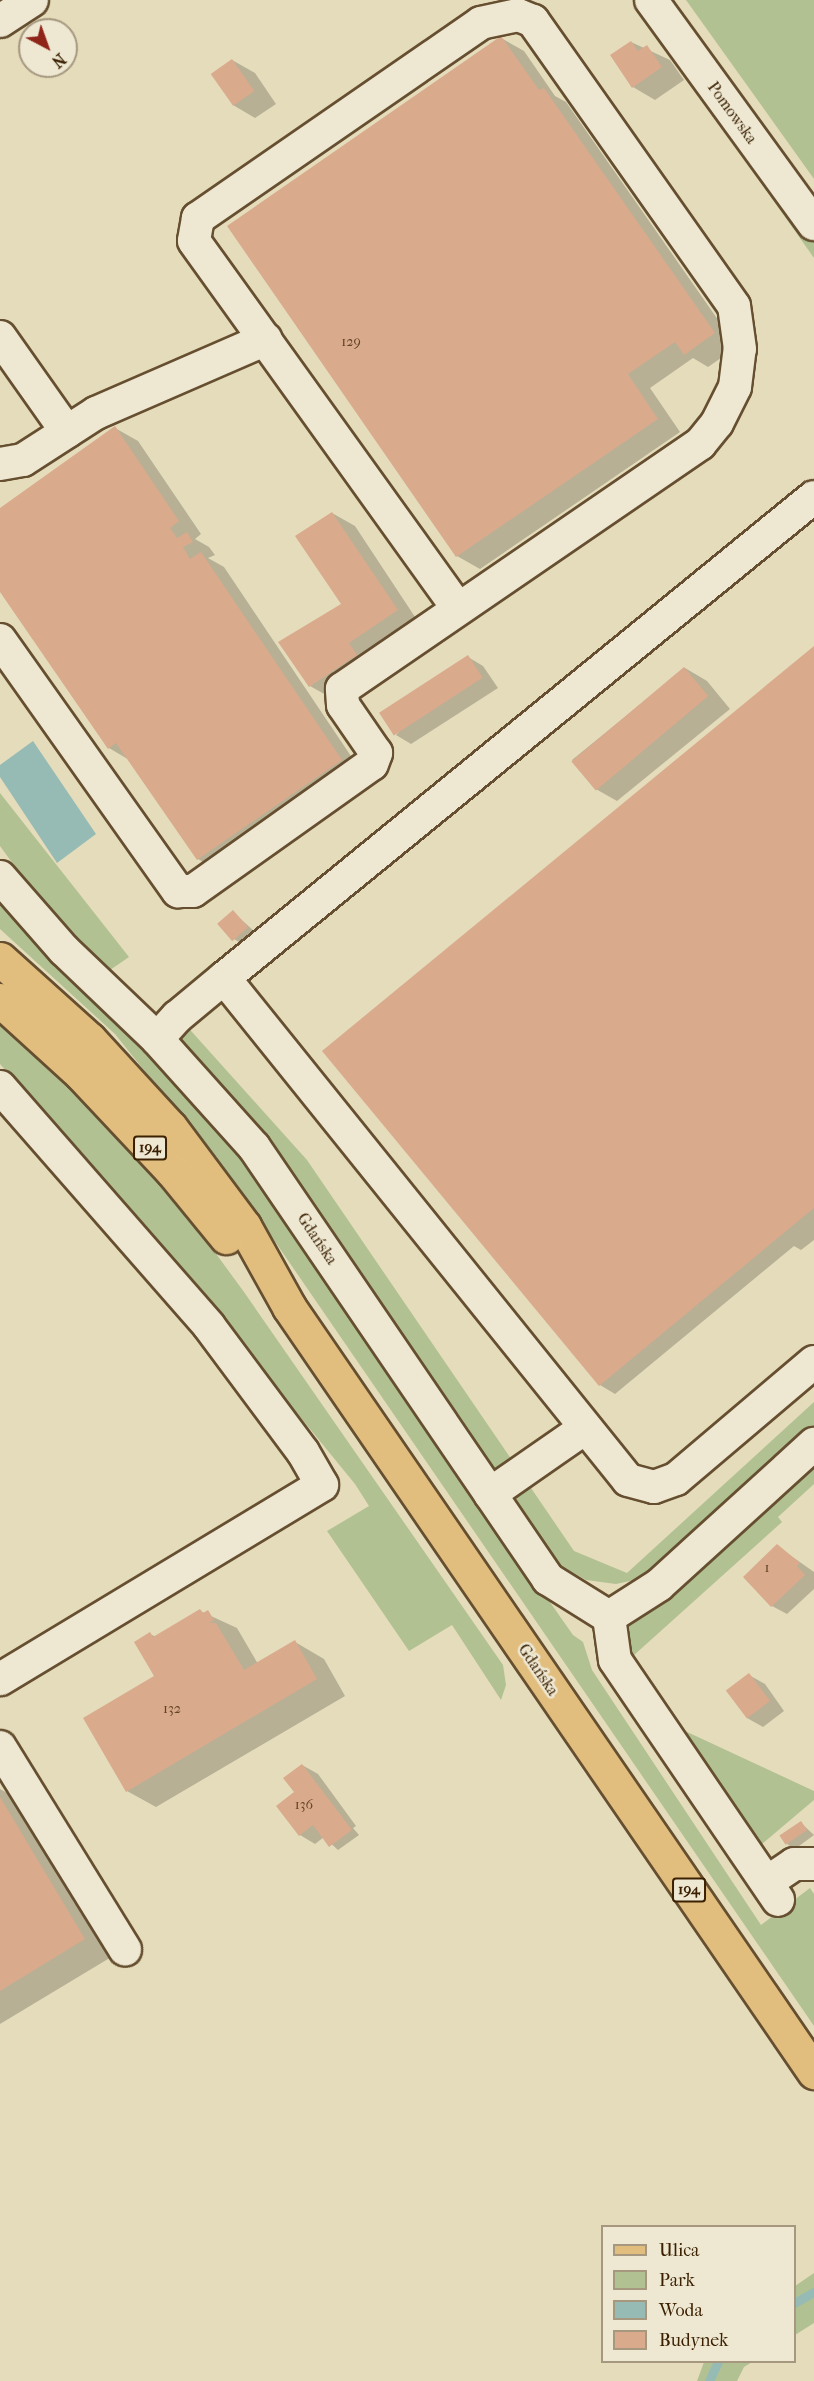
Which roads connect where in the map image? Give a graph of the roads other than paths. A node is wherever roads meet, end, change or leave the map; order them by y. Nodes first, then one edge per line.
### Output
1 (32, 0) edge
2 (651, 0) edge
3 (0, 21) edge
4 (814, 224) edge
5 (0, 337) edge
6 (266, 339) junction
7 (67, 432) junction
8 (0, 465) edge
9 (814, 497) edge
10 (457, 608) junction
11 (0, 640) edge
12 (0, 877) edge
13 (0, 959) edge
14 (224, 978) junction
15 (0, 1000) edge
16 (157, 1039) junction
17 (0, 1087) edge
18 (289, 1307) junction
19 (814, 1362) edge
20 (585, 1428) junction
21 (814, 1444) edge
22 (490, 1494) junction
23 (609, 1617) junction
24 (0, 1679) edge
25 (0, 1747) edge
26 (814, 1864) edge
27 (125, 1949) dead end
28 (814, 2072) edge

1 - 3 street
2 - 4 street, Pomowska
5 - 7 street
6 - 7 street
6 - 10 street
6 - 10 street
7 - 8 street
9 - 14 street
10 - 11 street
12 - 16 street, Gdańska
13 - 18 main road, Gdańska / 194
14 - 16 street
14 - 20 street
15 - 18 main road, Gdańska / 194
16 - 22 street, Gdańska
17 - 24 street
18 - 28 main road, Gdańska / 194
19 - 20 street
20 - 22 street
21 - 23 street
22 - 23 street, Gdańska
23 - 26 street
25 - 27 street

